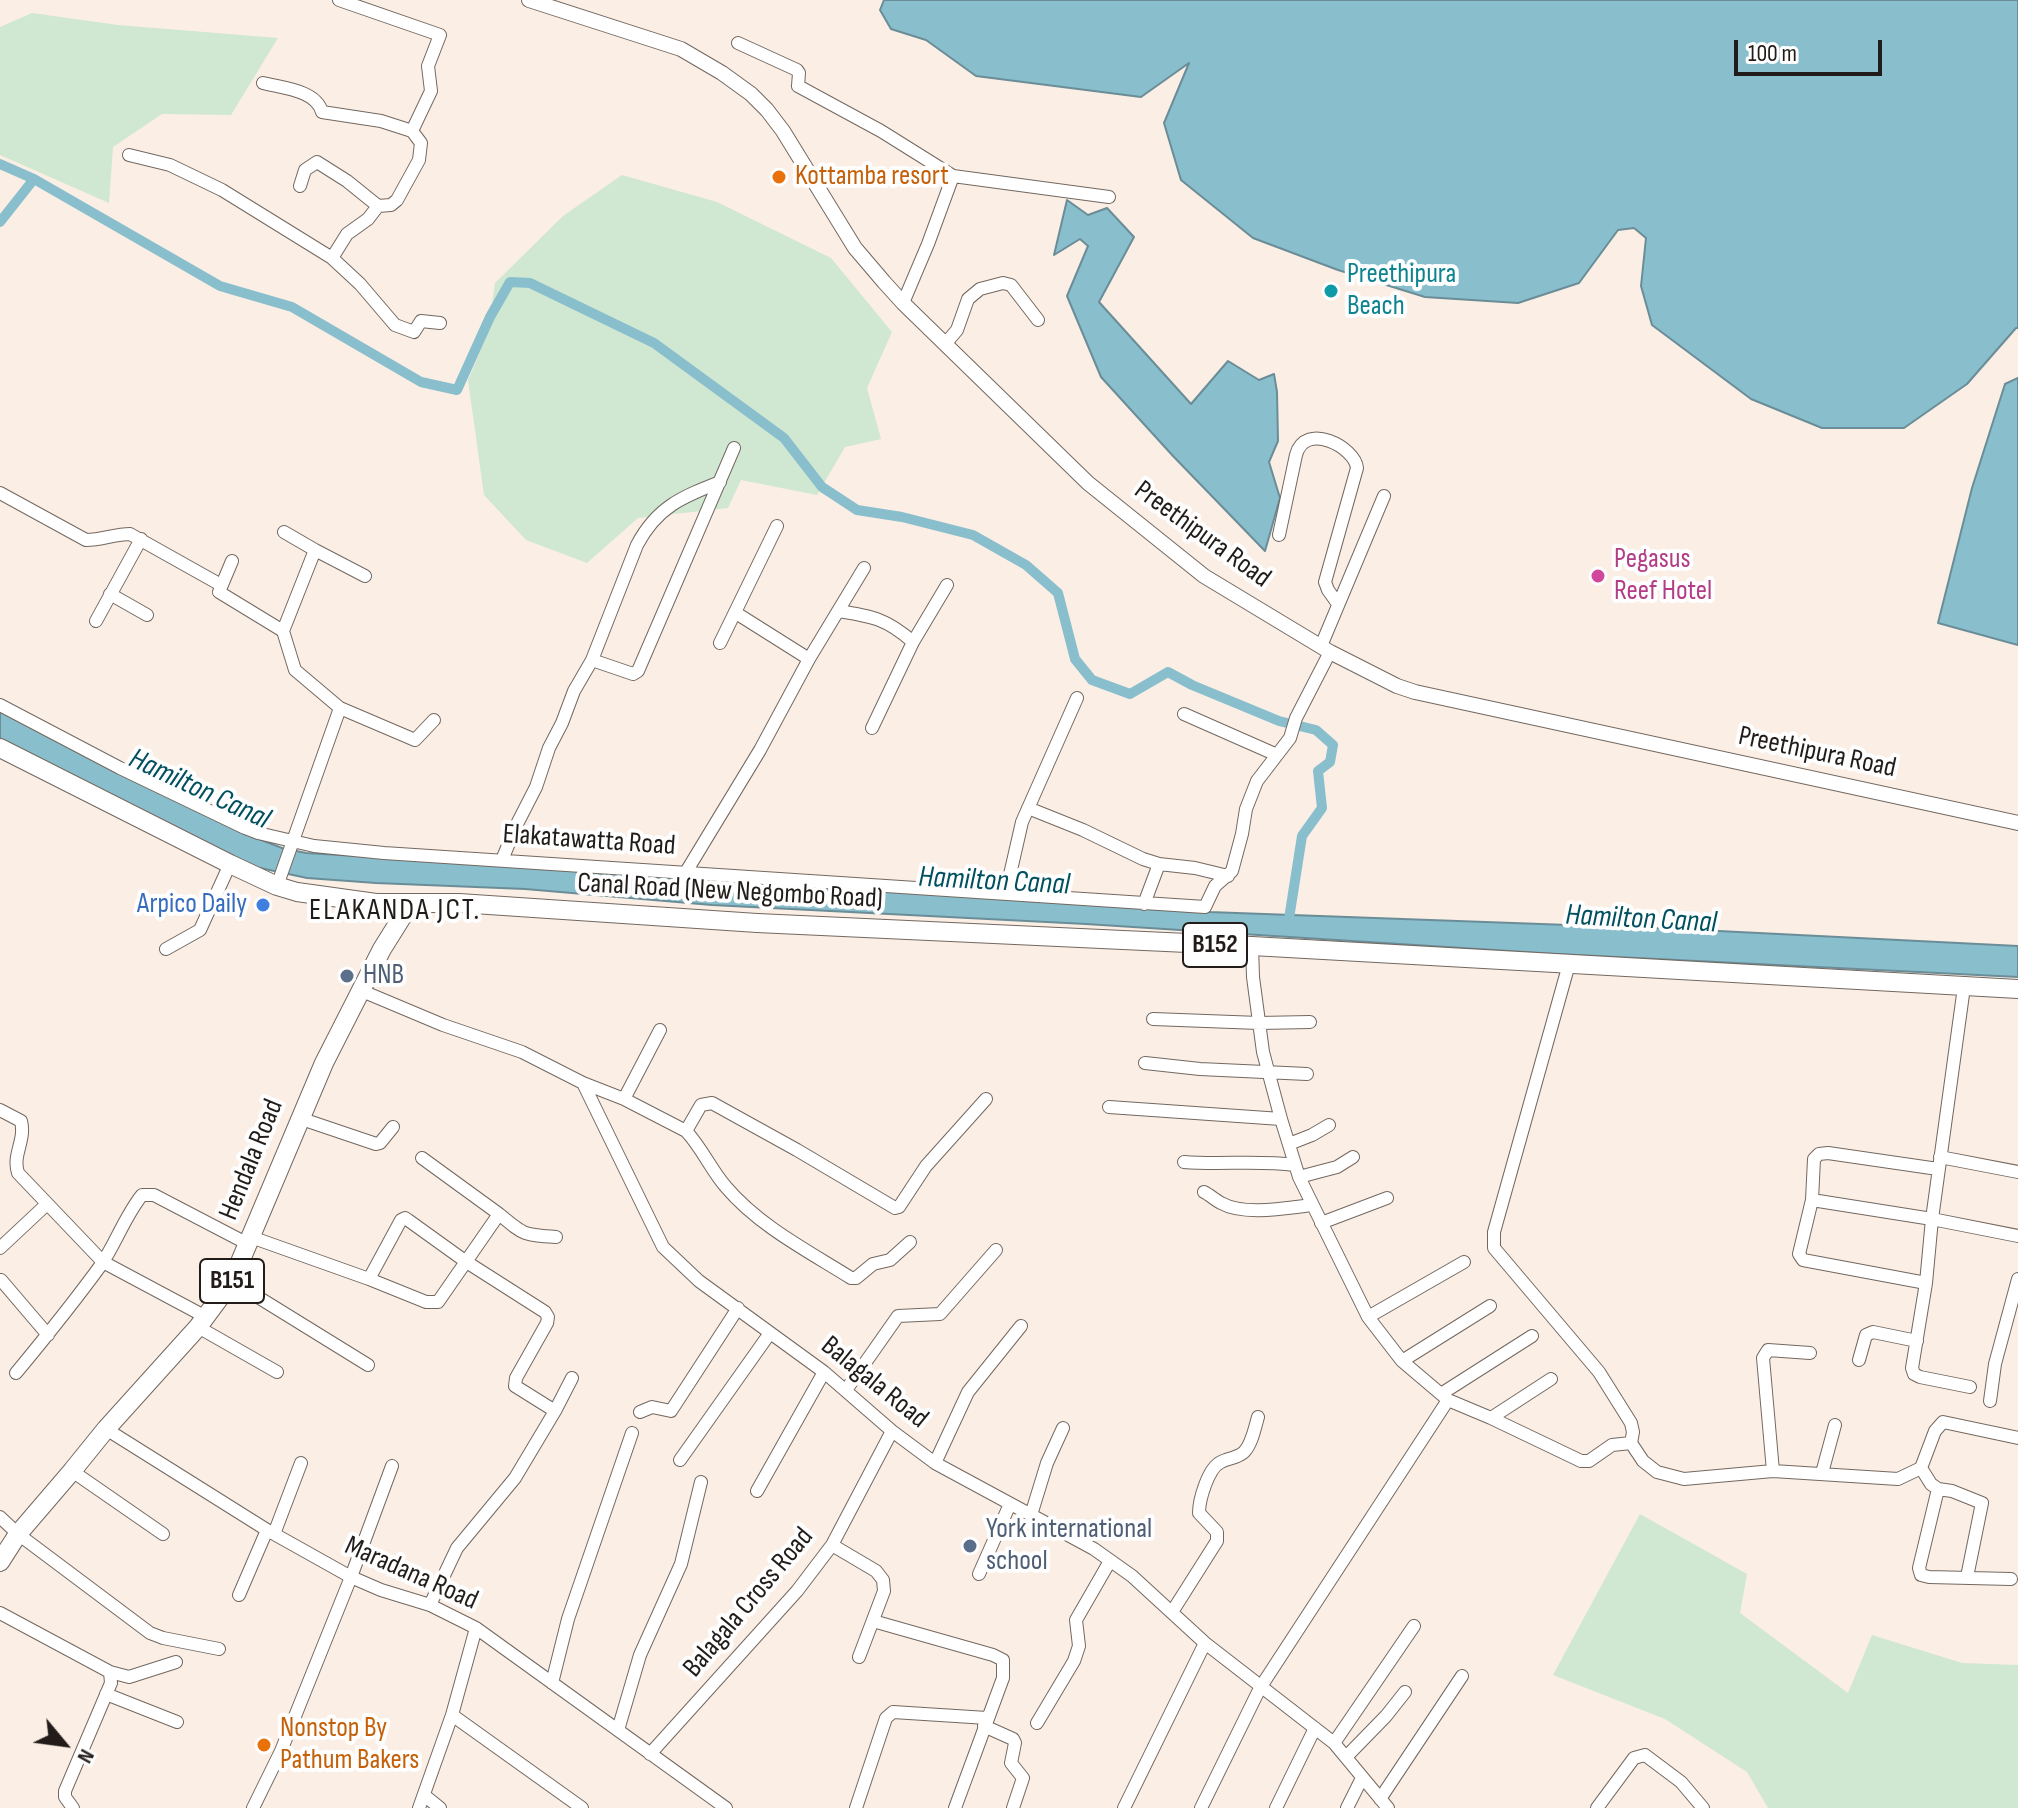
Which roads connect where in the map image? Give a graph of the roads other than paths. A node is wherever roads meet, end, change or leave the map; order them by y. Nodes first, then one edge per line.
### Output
1 (341, 0) edge
2 (529, 0) edge
3 (738, 43) dead end
4 (263, 83) dead end
5 (412, 131) junction
6 (129, 155) dead end
7 (953, 176) junction
8 (300, 186) dead end
9 (1109, 197) dead end
10 (378, 206) junction
11 (332, 258) junction
12 (903, 303) junction
13 (1038, 320) dead end
14 (440, 323) dead end
15 (946, 343) junction
16 (734, 448) dead end
17 (720, 482) junction
18 (0, 493) edge
19 (1384, 496) dead end
20 (777, 526) dead end
21 (284, 532) dead end
22 (1279, 535) dead end
23 (141, 539) junction
24 (315, 550) junction
25 (232, 561) dead end
26 (864, 568) dead end
27 (365, 576) dead end
28 (221, 585) junction
29 (947, 585) dead end
30 (110, 594) junction
31 (1338, 604) junction
32 (838, 611) junction
33 (736, 613) junction
34 (147, 615) dead end
35 (96, 621) dead end
36 (283, 631) junction
37 (913, 642) junction
38 (720, 643) dead end
39 (1325, 649) junction
40 (809, 659) junction
41 (592, 660) junction
42 (1077, 698) dead end
43 (0, 705) edge
44 (340, 708) junction
45 (1184, 714) dead end
46 (434, 720) dead end
47 (872, 728) dead end
48 (0, 748) edge
49 (1277, 755) junction
50 (1028, 808) junction
51 (2018, 823) edge
52 (291, 843) junction
53 (502, 860) junction
54 (230, 864) junction
55 (1159, 864) junction
56 (686, 872) junction
57 (1228, 876) junction
58 (279, 880) junction
59 (1006, 892) junction
60 (376, 903) junction
61 (405, 904) junction
62 (1144, 904) junction
63 (1252, 946) junction
64 (166, 949) dead end
65 (382, 949) junction
66 (1569, 964) junction
67 (1964, 987) junction
68 (2018, 989) edge
69 (362, 991) junction
70 (1153, 1019) dead end
71 (1310, 1022) dead end
72 (1259, 1023) junction
73 (660, 1030) dead end
74 (1145, 1063) dead end
75 (1269, 1073) junction
76 (1307, 1074) dead end
77 (583, 1083) junction
78 (624, 1099) junction
79 (986, 1099) dead end
80 (1109, 1107) dead end
81 (0, 1110) edge
82 (299, 1118) junction
83 (1281, 1119) junction
84 (1329, 1125) dead end
85 (393, 1127) dead end
86 (686, 1131) junction
87 (1289, 1144) junction
88 (1353, 1157) dead end
89 (422, 1158) dead end
90 (1184, 1162) dead end
91 (1939, 1163) junction
92 (1297, 1171) junction
93 (2018, 1172) edge
94 (1204, 1192) dead end
95 (1387, 1198) dead end
96 (1812, 1200) junction
97 (47, 1204) junction
98 (1312, 1205) junction
99 (499, 1214) junction
100 (1932, 1219) junction
101 (1321, 1223) junction
102 (2018, 1236) edge
103 (556, 1237) dead end
104 (250, 1241) junction
105 (910, 1242) dead end
106 (0, 1248) edge
107 (996, 1250) dead end
108 (465, 1261) junction
109 (103, 1262) junction
110 (1464, 1262) dead end
111 (369, 1279) junction
112 (2018, 1279) edge
113 (1, 1280) edge
114 (232, 1281) junction
115 (1926, 1283) junction
116 (1490, 1306) dead end
117 (738, 1308) junction
118 (1368, 1317) junction
119 (202, 1322) junction
120 (1021, 1326) dead end
121 (770, 1333) junction
122 (48, 1335) junction
123 (1532, 1336) dead end
124 (1917, 1341) junction
125 (1810, 1353) dead end
126 (1859, 1360) dead end
127 (1402, 1361) junction
128 (368, 1365) dead end
129 (277, 1372) dead end
130 (824, 1372) junction
131 (16, 1373) dead end
132 (572, 1378) dead end
133 (1551, 1379) dead end
134 (1970, 1387) dead end
135 (846, 1390) junction
136 (1444, 1397) junction
137 (1990, 1401) dead end
138 (555, 1411) junction
139 (640, 1412) dead end
140 (1258, 1417) dead end
141 (1491, 1418) junction
142 (1835, 1425) dead end
143 (1063, 1428) dead end
144 (106, 1429) junction
145 (892, 1431) junction
146 (632, 1433) dead end
147 (2018, 1438) edge
148 (1631, 1443) junction
149 (680, 1460) dead end
150 (301, 1463) dead end
151 (935, 1463) junction
152 (392, 1466) dead end
153 (1921, 1468) junction
154 (72, 1471) junction
155 (1773, 1471) junction
156 (1822, 1473) junction
157 (701, 1482) dead end
158 (1938, 1489) junction
159 (757, 1491) dead end
160 (1010, 1504) junction
161 (1031, 1515) junction
162 (0, 1517) edge
163 (271, 1532) junction
164 (18, 1534) junction
165 (163, 1534) dead end
166 (832, 1545) junction
167 (1110, 1561) junction
168 (0, 1562) edge
169 (979, 1574) dead end
170 (351, 1577) junction
171 (1967, 1577) junction
172 (2011, 1579) dead end
173 (239, 1595) dead end
174 (430, 1605) junction
175 (1172, 1612) junction
176 (0, 1613) edge
177 (873, 1621) junction
178 (1414, 1626) dead end
179 (476, 1628) junction
180 (1205, 1643) junction
181 (219, 1649) dead end
182 (859, 1657) dead end
183 (176, 1662) dead end
184 (110, 1672) junction
185 (1462, 1676) dead end
186 (552, 1683) junction
187 (1260, 1688) junction
188 (1405, 1692) dead end
189 (106, 1694) junction
190 (452, 1715) junction
191 (177, 1722) dead end
192 (986, 1722) junction
193 (1037, 1723) dead end
194 (1315, 1728) junction
195 (618, 1730) junction
196 (1334, 1743) junction
197 (650, 1754) junction
198 (1346, 1757) junction
199 (1362, 1778) junction
200 (422, 1802) edge
201 (1384, 1804) edge
202 (722, 1807) edge
203 (73, 1808) edge
204 (253, 1808) edge
205 (440, 1808) edge
206 (582, 1808) edge
207 (856, 1808) edge
208 (955, 1808) edge
209 (1013, 1808) edge
210 (1124, 1808) edge
211 (1201, 1808) edge
212 (1276, 1808) edge
213 (1347, 1808) edge
214 (1597, 1808) edge
215 (1703, 1808) edge

1 - 5 street
2 - 12 street, Preethipura Road
3 - 7 street
4 - 5 street
5 - 10 street
6 - 11 street
7 - 9 street
7 - 12 street
8 - 10 street
10 - 11 street
11 - 14 street
12 - 15 street, Preethipura Road
13 - 15 street
15 - 39 street, Preethipura Road
16 - 17 street
17 - 41 street
17 - 41 street
18 - 23 street
19 - 31 street
20 - 33 street
21 - 24 street
22 - 31 street
23 - 28 street
23 - 30 street
24 - 27 street
24 - 36 street
25 - 28 street
26 - 32 street
28 - 36 street
29 - 37 street
30 - 34 street
30 - 35 street
31 - 39 street
32 - 37 street
32 - 40 street
33 - 38 street
33 - 40 street
36 - 44 street
37 - 47 street
39 - 49 street
39 - 51 street, Preethipura Road
40 - 56 street
41 - 53 street
42 - 50 street
43 - 52 street, Elakatawatta Road
44 - 46 street
44 - 52 street
45 - 49 street
48 - 54 main road, Canal Road (New Negombo Road) / B152
49 - 57 street
50 - 55 street
50 - 59 street
52 - 53 street, Elakatawatta Road
52 - 58 street
53 - 56 street, Elakatawatta Road
54 - 58 main road, Canal Road (New Negombo Road) / B152
54 - 64 street
55 - 57 street
55 - 62 street
56 - 59 street, Elakatawatta Road
57 - 62 street, Elakatawatta Road
58 - 60 main road, Canal Road (New Negombo Road) / B152
59 - 62 street, Elakatawatta Road
60 - 61 main road, Canal Road (New Negombo Road) / B152
60 - 65 main road, Hendala Road / B151
61 - 63 main road, Canal Road (New Negombo Road) / B152
61 - 65 main road, Hendala Road / B151
63 - 66 main road, Canal Road (New Negombo Road) / B152
63 - 72 street
65 - 69 main road, Hendala Road / B151
66 - 67 main road, Canal Road (New Negombo Road) / B152
66 - 148 street
67 - 68 main road, Canal Road (New Negombo Road) / B152
67 - 91 street
69 - 77 street
69 - 82 main road, Hendala Road / B151
70 - 72 street
71 - 72 street
72 - 75 street
73 - 78 street
74 - 75 street
75 - 76 street
75 - 83 street
77 - 78 street
77 - 117 street, Balagala Road
78 - 86 street
79 - 86 street
80 - 83 street
81 - 97 street
82 - 85 street
82 - 104 main road, Hendala Road / B151
83 - 87 street
84 - 87 street
86 - 105 street
87 - 92 street
88 - 92 street
89 - 99 street
90 - 92 street
91 - 93 street
91 - 96 street
91 - 100 street
92 - 98 street
94 - 98 street
95 - 101 street
96 - 100 street
96 - 115 street
97 - 106 street
97 - 109 street
98 - 101 street
99 - 103 street
99 - 108 street
100 - 102 street
100 - 115 street
101 - 118 street
104 - 109 street
104 - 111 street
104 - 114 main road, Hendala Road / B151
107 - 135 street
108 - 111 street
108 - 111 street
108 - 138 street
109 - 119 street
109 - 122 street
110 - 118 street
112 - 137 street
113 - 122 street
114 - 119 main road, Hendala Road / B151
114 - 128 street
115 - 124 street
116 - 127 street
117 - 121 street, Balagala Road
117 - 139 street
118 - 127 street
119 - 129 street
119 - 144 main road, Hendala Road / B151
120 - 151 street
121 - 130 street, Balagala Road
121 - 149 street
122 - 131 street
123 - 136 street
124 - 126 street
124 - 134 street
125 - 155 street
127 - 136 street
130 - 135 street, Balagala Road
130 - 159 street
132 - 138 street
133 - 141 street
135 - 145 street, Balagala Road
136 - 141 street
136 - 187 street
138 - 174 street
140 - 175 street
141 - 148 street
142 - 156 street
143 - 161 street
144 - 154 main road, Hendala Road / B151
144 - 163 street, Maradana Road
145 - 151 street, Balagala Road
145 - 166 street, Balagala Cross Road
146 - 186 street
147 - 153 street
148 - 155 street
150 - 163 street
151 - 160 street, Balagala Road
152 - 170 street
153 - 156 street
153 - 158 street
154 - 164 main road, Hendala Road / B151
154 - 165 street
155 - 156 street
157 - 195 street
158 - 171 street
158 - 171 street
160 - 161 street, Balagala Road
160 - 169 street
161 - 167 street, Balagala Road
162 - 164 street
163 - 170 street, Maradana Road
163 - 173 street
164 - 168 main road, Hendala Road / B151
164 - 181 street
166 - 177 street
166 - 197 street, Balagala Cross Road
167 - 175 street, Balagala Road
167 - 193 street
170 - 174 street, Maradana Road
170 - 204 street
171 - 172 street
174 - 179 street, Maradana Road
175 - 180 street, Balagala Road
176 - 184 street
177 - 182 street
177 - 192 street
178 - 196 street
179 - 186 street, Maradana Road
179 - 190 street
180 - 187 street, Balagala Road
180 - 210 street
183 - 184 street
184 - 189 street
185 - 201 street
186 - 195 street, Maradana Road
187 - 194 street, Balagala Road
187 - 211 street
188 - 198 street
189 - 191 street
189 - 203 street
190 - 200 street
190 - 206 street
192 - 207 street
192 - 208 street
192 - 209 street
194 - 196 street, Balagala Road
194 - 212 street
195 - 197 street, Maradana Road
196 - 198 street, Balagala Road
197 - 202 street, Maradana Road
198 - 199 street, Balagala Road
199 - 201 street, Balagala Road
199 - 213 street
200 - 205 street
214 - 215 street

